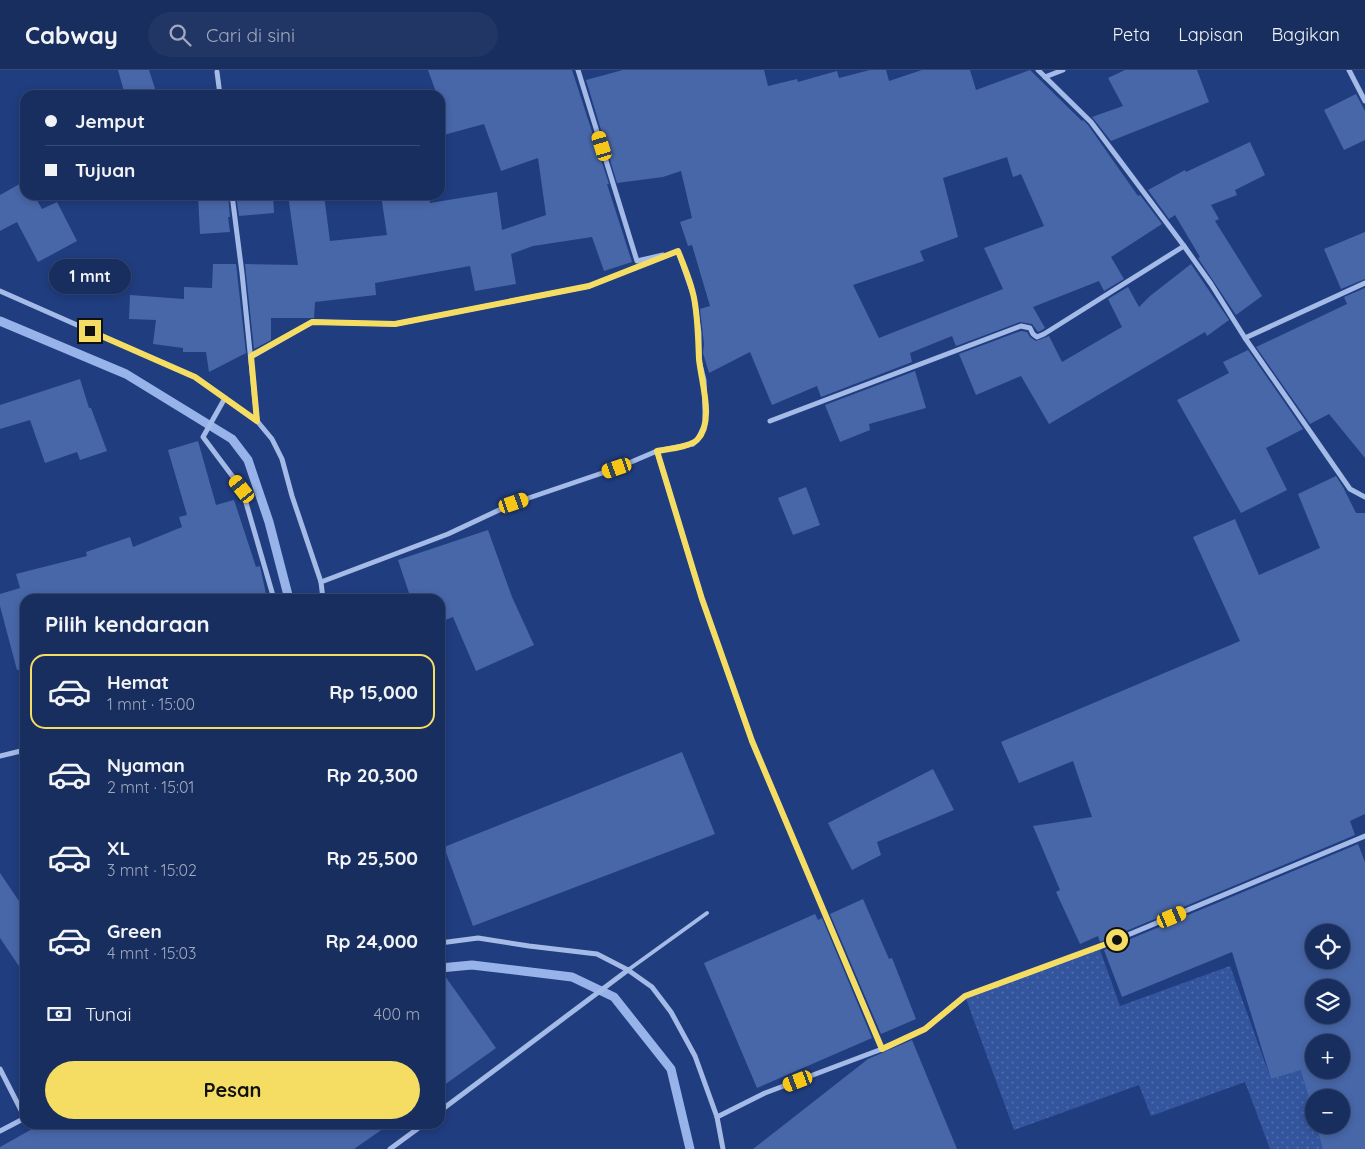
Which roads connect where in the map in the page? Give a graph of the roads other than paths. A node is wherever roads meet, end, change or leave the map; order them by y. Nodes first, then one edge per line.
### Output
1 (578, 70) edge
2 (1038, 70) edge
3 (1063, 70) edge
4 (1349, 70) edge
5 (218, 72) dead end
6 (1044, 77) junction
7 (220, 90) edge
8 (1365, 101) edge
9 (233, 200) edge
10 (1184, 246) junction
11 (678, 251) junction
12 (1365, 283) edge
13 (0, 291) edge
14 (1245, 338) junction
15 (251, 356) junction
16 (225, 398) junction
17 (257, 421) junction
18 (770, 421) dead end
19 (657, 451) junction
20 (1365, 497) edge
21 (322, 582) junction
22 (273, 594) edge
23 (323, 594) edge
24 (20, 751) edge
25 (0, 756) edge
26 (1365, 836) edge
27 (707, 913) dead end
28 (445, 942) edge
29 (628, 970) junction
30 (882, 1049) junction
31 (0, 1069) edge
32 (20, 1108) edge
33 (445, 1108) edge
34 (717, 1117) junction
35 (20, 1121) edge
36 (417, 1129) edge
37 (0, 1131) edge
38 (390, 1149) edge
39 (723, 1149) edge

1 - 11 street
2 - 6 street
3 - 6 street
4 - 8 street
5 - 7 street
6 - 10 street
9 - 15 street
10 - 14 street
10 - 18 street
11 - 15 street
11 - 19 street
12 - 14 street
13 - 16 street
14 - 20 street
15 - 17 street
16 - 17 street
16 - 22 street
17 - 21 street
19 - 21 street
19 - 30 street
21 - 23 street
24 - 25 street
26 - 30 street
27 - 29 lane
28 - 29 street
29 - 33 street
29 - 34 street
30 - 34 street
31 - 32 street
34 - 39 street
35 - 37 street
36 - 38 street

